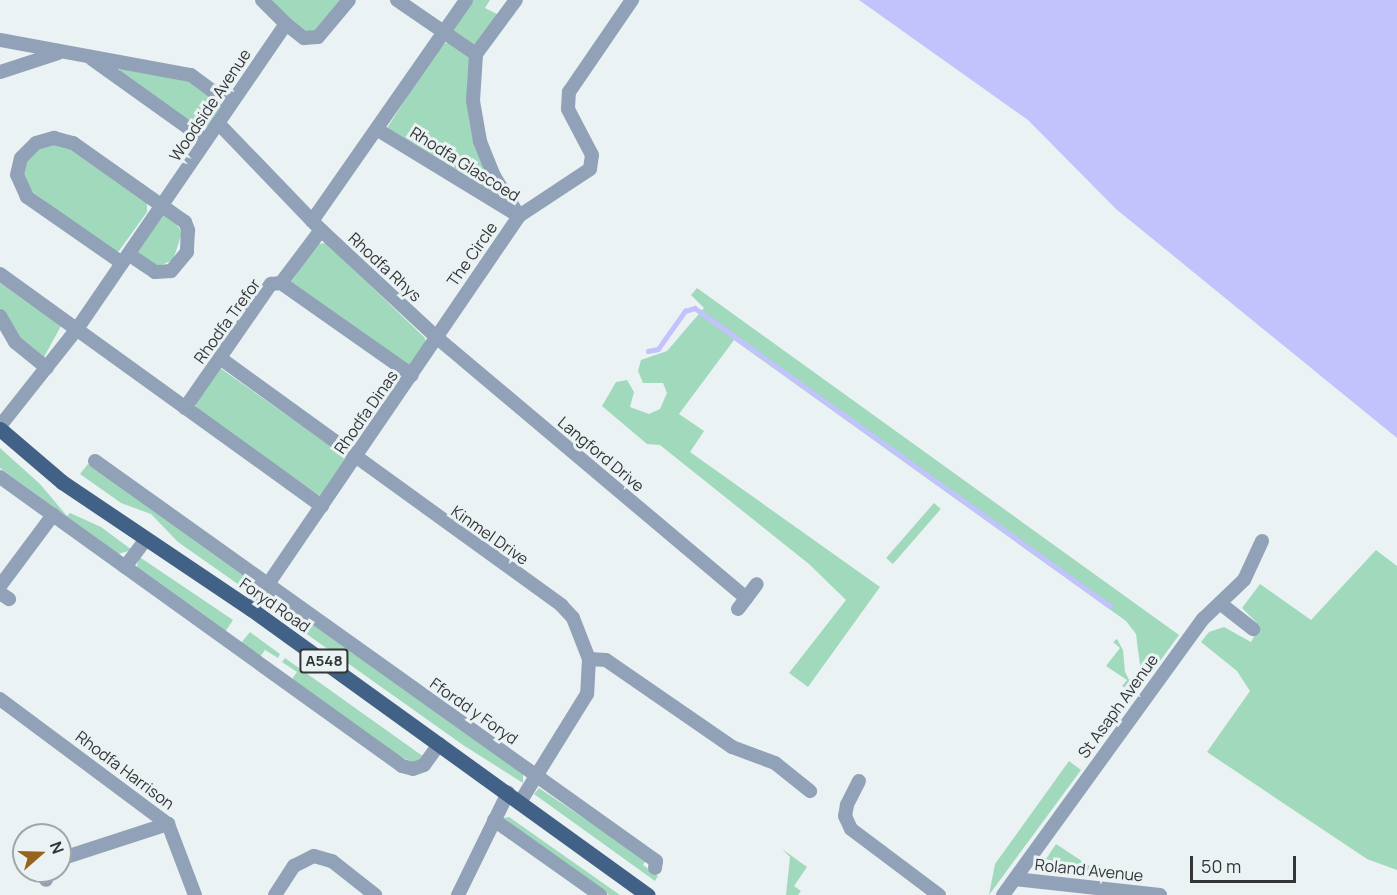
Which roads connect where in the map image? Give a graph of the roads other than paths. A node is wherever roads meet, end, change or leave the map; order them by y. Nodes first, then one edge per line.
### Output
1 (262, 0) edge
2 (349, 0) edge
3 (396, 0) edge
4 (466, 0) edge
5 (516, 0) edge
6 (633, 0) edge
7 (286, 24) junction
8 (443, 32) junction
9 (0, 40) edge
10 (64, 52) junction
11 (476, 54) junction
12 (89, 57) junction
13 (0, 72) edge
14 (230, 104) junction
15 (218, 123) junction
16 (378, 130) junction
17 (205, 140) junction
18 (163, 206) junction
19 (519, 216) junction
20 (317, 226) junction
21 (125, 259) junction
22 (0, 274) edge
23 (281, 283) junction
24 (0, 316) edge
25 (77, 329) junction
26 (435, 336) junction
27 (220, 358) junction
28 (47, 368) junction
29 (412, 375) junction
30 (185, 408) junction
31 (0, 427) edge
32 (354, 459) junction
33 (95, 461) dead end
34 (0, 477) edge
35 (322, 506) junction
36 (53, 515) junction
37 (145, 540) junction
38 (1262, 541) dead end
39 (125, 567) junction
40 (268, 584) junction
41 (757, 584) dead end
42 (0, 586) edge
43 (1221, 604) junction
44 (251, 609) junction
45 (1253, 629) dead end
46 (589, 659) junction
47 (0, 699) edge
48 (439, 744) junction
49 (537, 776) junction
50 (859, 781) dead end
51 (810, 791) dead end
52 (514, 798) junction
53 (494, 820) junction
54 (168, 824) junction
55 (72, 856) edge
56 (655, 868) dead end
57 (1015, 879) junction
58 (195, 895) edge
59 (275, 895) edge
60 (375, 895) edge
61 (458, 895) edge
62 (600, 895) edge
63 (648, 895) edge
64 (939, 895) edge
65 (1003, 895) edge
66 (1160, 895) edge

1 - 7 street
2 - 7 street
3 - 8 street
4 - 8 street
5 - 11 street
6 - 19 street, The Circle
7 - 14 street, Woodside Avenue
8 - 11 street
8 - 16 street
9 - 10 street
10 - 12 street
10 - 13 street
11 - 19 street, Rhodfa Glascoed
12 - 14 street
12 - 17 street
14 - 15 street, Woodside Avenue
15 - 17 street, Woodside Avenue
15 - 20 street, Rhodfa Rhys
16 - 19 street, Rhodfa Glascoed
16 - 20 street, Rhodfa Trefor
17 - 18 street, Woodside Avenue
18 - 21 street, Woodside Avenue
18 - 21 street
18 - 21 street
19 - 26 street, The Circle
20 - 23 street, Rhodfa Trefor
20 - 26 street, Rhodfa Rhys
21 - 25 street, Woodside Avenue
22 - 25 street
23 - 27 street, Rhodfa Trefor
23 - 29 street
24 - 28 street
25 - 28 street, Woodside Avenue
25 - 30 street
26 - 29 street, Rhodfa Dinas
26 - 41 street, Langford Drive
27 - 30 street, Rhodfa Trefor
27 - 32 street, Kinmel Drive
28 - 31 street, Woodside Avenue
29 - 32 street, Rhodfa Dinas
30 - 35 street
31 - 37 main road, Foryd Road / A548
32 - 35 street, Rhodfa Dinas
32 - 46 street, Kinmel Drive
33 - 40 street, Ffordd y Foryd
34 - 36 street
35 - 40 street, Rhodfa Dinas
36 - 39 street
36 - 42 street
37 - 39 street
37 - 44 main road, Foryd Road / A548
38 - 43 street, St Asaph Avenue
39 - 48 street
40 - 44 street, Rhodfa Dinas
40 - 49 street, Ffordd y Foryd
43 - 45 street
43 - 57 street, St Asaph Avenue
44 - 48 main road, Foryd Road / A548
46 - 49 street, Kinmel Drive
46 - 51 street
47 - 54 street, Rhodfa Harrison
48 - 52 main road, Foryd Road / A548
49 - 52 street, Kinmel Drive
49 - 56 street, Ffordd y Foryd
50 - 64 street
52 - 53 street, Kinmel Drive
52 - 63 main road, Foryd Road / A548
53 - 61 street, Kinmel Drive
53 - 62 street
54 - 55 street
54 - 58 street, Rhodfa Harrison
57 - 65 street, St Asaph Avenue
57 - 66 street, Roland Avenue
59 - 60 street

